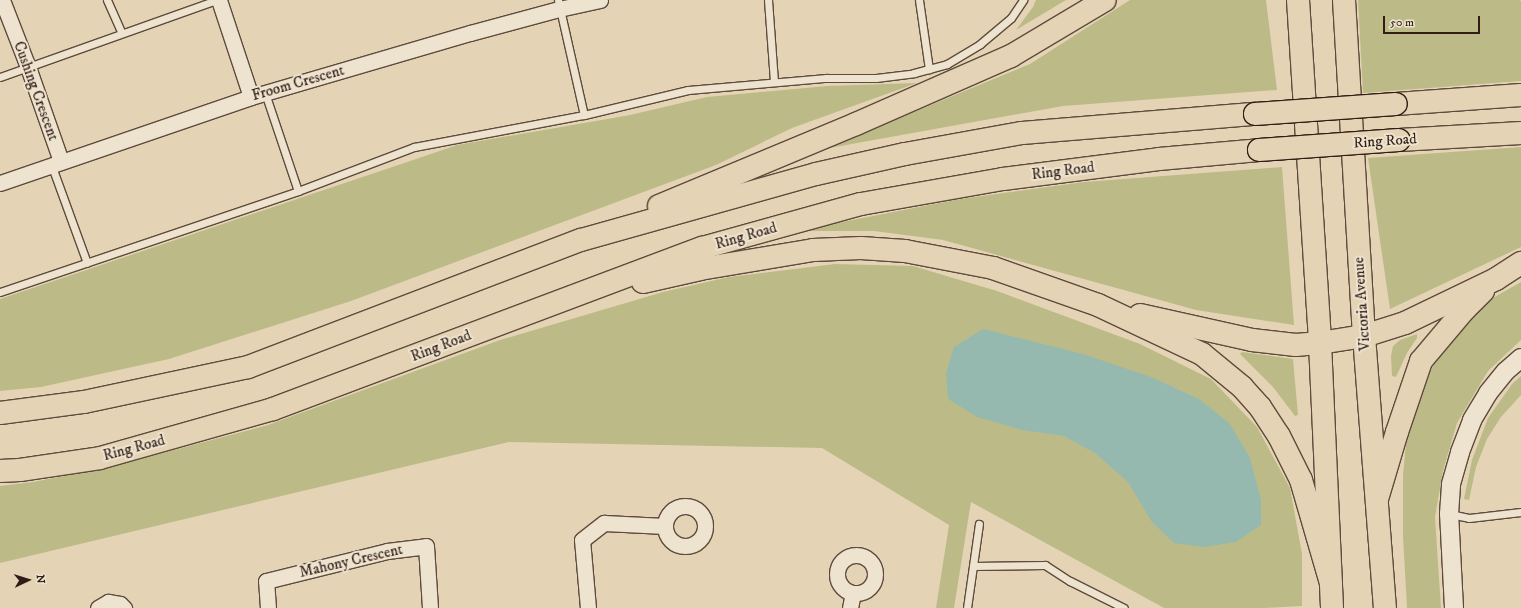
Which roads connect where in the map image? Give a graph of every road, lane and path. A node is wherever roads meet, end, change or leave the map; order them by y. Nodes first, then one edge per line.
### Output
1 (2, 0) edge
2 (106, 0) edge
3 (217, 0) edge
4 (600, 0) edge
5 (768, 0) edge
6 (919, 0) edge
7 (1024, 0) edge
8 (1105, 0) edge
9 (1298, 0) edge
10 (1344, 0) edge
11 (559, 4) edge
12 (122, 34) junction
13 (28, 67) junction
14 (930, 69) junction
15 (0, 77) edge
16 (774, 82) junction
17 (258, 95) junction
18 (1521, 95) edge
19 (584, 115) junction
20 (1521, 133) edge
21 (56, 162) junction
22 (0, 183) edge
23 (298, 192) junction
24 (581, 240) junction
25 (87, 263) junction
26 (1521, 263) edge
27 (1496, 279) junction
28 (0, 292) edge
29 (552, 304) junction
30 (1098, 305) junction
31 (1364, 336) junction
32 (1320, 343) junction
33 (1521, 358) edge
34 (0, 413) edge
35 (0, 471) edge
36 (1377, 499) junction
37 (1521, 512) edge
38 (1449, 514) junction
39 (979, 524) dead end
40 (666, 526) dead end
41 (973, 566) junction
42 (1331, 583) junction
43 (853, 593) dead end
44 (98, 608) edge
45 (124, 608) edge
46 (268, 608) edge
47 (430, 608) edge
48 (588, 608) edge
49 (850, 608) edge
50 (966, 608) edge
51 (1124, 608) edge
52 (1332, 608) edge
53 (1385, 608) edge
54 (1454, 608) edge

1 - 13 street, Cushing Crescent
2 - 12 lane
3 - 12 lane
3 - 17 street
4 - 11 street, Froom Crescent
5 - 16 lane
6 - 14 lane
7 - 14 lane
8 - 24 highway
9 - 32 highway
10 - 31 highway, Victoria Avenue
11 - 17 street, Froom Crescent
11 - 19 lane
12 - 13 lane
13 - 15 lane
13 - 21 street, Cushing Crescent
14 - 16 lane
16 - 19 lane
17 - 21 street, Froom Crescent
17 - 23 lane
18 - 24 highway, bridge
19 - 23 lane
20 - 29 highway, Ring Road, bridge
21 - 22 street, Froom Crescent
21 - 25 lane
23 - 25 lane
24 - 34 highway
25 - 28 lane
26 - 27 highway
27 - 31 highway
27 - 36 highway
29 - 30 highway
29 - 35 highway, Ring Road
30 - 32 highway
30 - 42 highway
31 - 32 highway
31 - 36 highway, Victoria Avenue
32 - 42 highway
33 - 38 street
36 - 53 highway, Victoria Avenue
37 - 38 lane
38 - 54 street
39 - 41 lane
40 - 48 street
41 - 50 lane
41 - 51 lane
42 - 52 highway
43 - 49 street
44 - 45 street
46 - 47 street, Mahony Crescent

